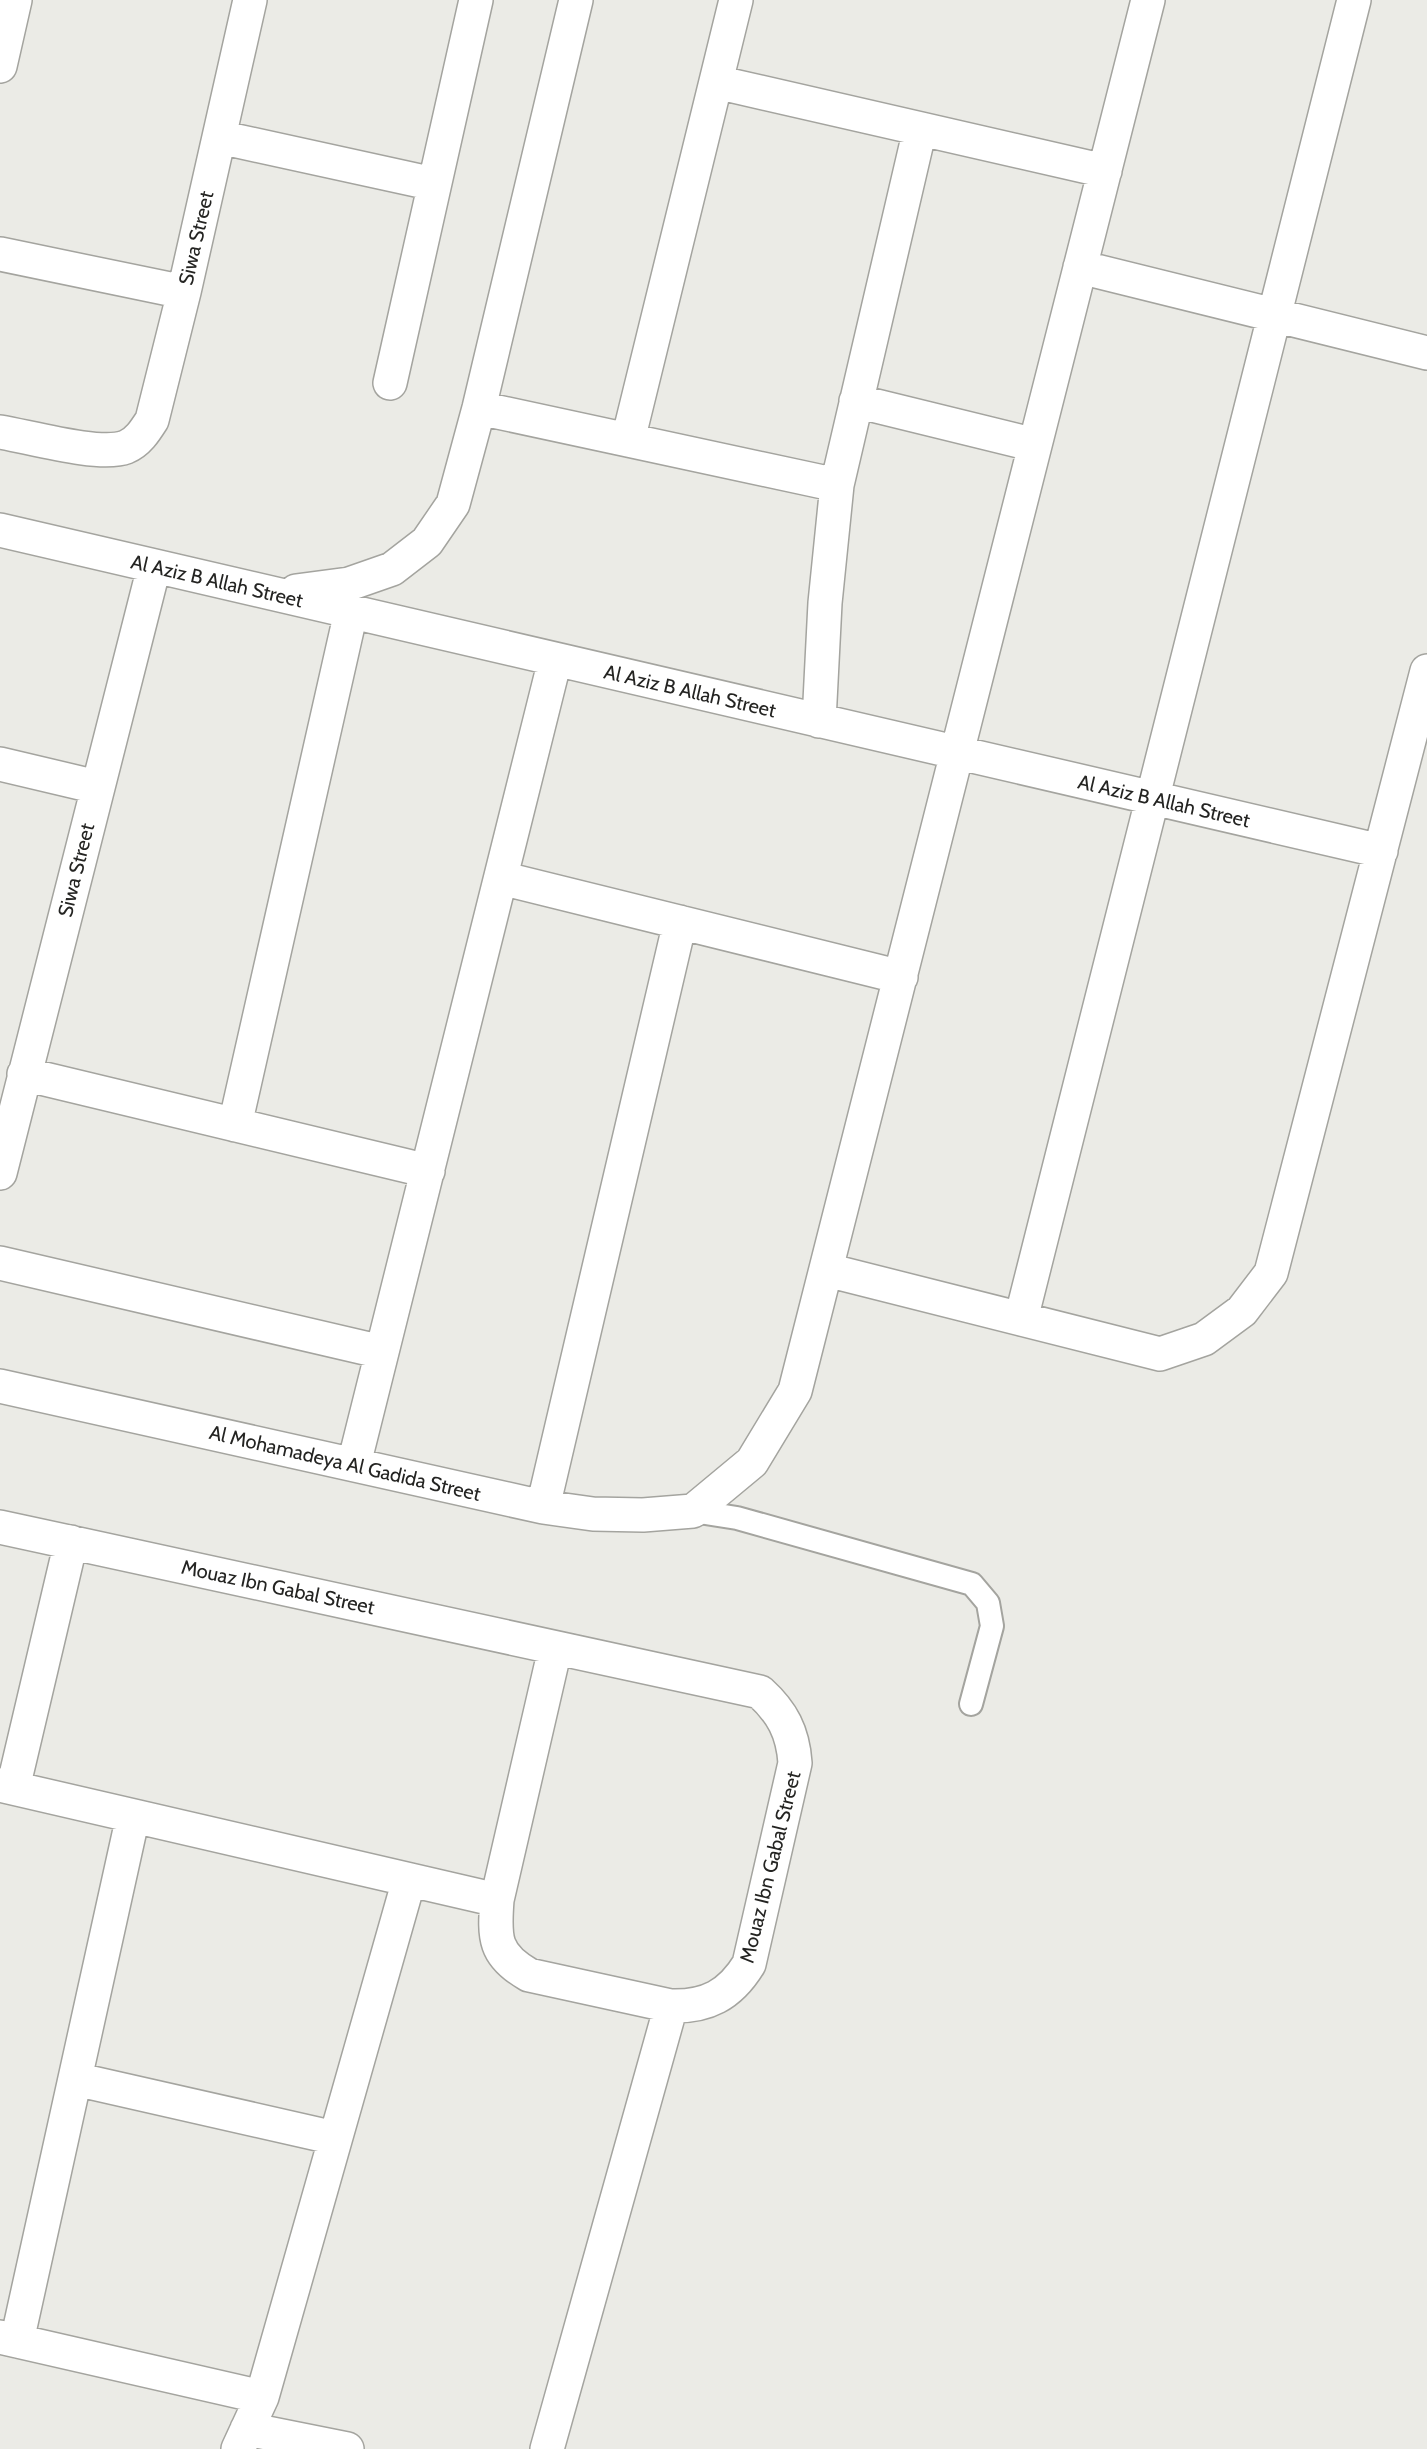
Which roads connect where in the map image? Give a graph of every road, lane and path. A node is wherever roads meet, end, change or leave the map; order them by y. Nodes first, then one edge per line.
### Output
1 (15, 0) edge
2 (476, 0) edge
3 (576, 0) edge
4 (736, 0) edge
5 (1148, 0) edge
6 (1353, 0) edge
7 (246, 1) edge
8 (0, 66) edge
9 (716, 82) junction
10 (920, 129) junction
11 (219, 137) junction
12 (1105, 171) junction
13 (434, 184) junction
14 (0, 254) edge
15 (1080, 267) junction
16 (184, 291) junction
17 (1275, 315) junction
18 (1427, 353) edge
19 (390, 383) dead end
20 (856, 402) junction
21 (479, 408) junction
22 (0, 432) edge
23 (628, 440) junction
24 (1035, 445) junction
25 (837, 485) junction
26 (0, 530) edge
27 (154, 567) junction
28 (274, 594) junction
29 (351, 612) junction
30 (555, 660) junction
31 (1427, 671) edge
32 (819, 721) junction
33 (958, 752) junction
34 (0, 764) edge
35 (97, 787) junction
36 (1152, 799) junction
37 (1380, 851) junction
38 (501, 878) junction
39 (680, 922) junction
40 (901, 977) junction
41 (24, 1074) junction
42 (235, 1125) junction
43 (428, 1171) junction
44 (0, 1173) edge
45 (0, 1263) edge
46 (826, 1270) junction
47 (1021, 1318) junction
48 (382, 1352) junction
49 (0, 1386) edge
50 (354, 1464) junction
51 (543, 1507) junction
52 (693, 1511) junction
53 (0, 1527) edge
54 (71, 1542) junction
55 (555, 1649) junction
56 (971, 1704) dead end
57 (6, 1786) edge
58 (132, 1816) junction
59 (409, 1880) junction
60 (497, 1900) junction
61 (671, 2006) junction
62 (75, 2079) junction
63 (335, 2138) junction
64 (9, 2339) edge
65 (262, 2397) junction
66 (243, 2439) edge
67 (347, 2449) edge
68 (547, 2449) edge

1 - 8 street
2 - 13 street
3 - 21 street
4 - 9 street
5 - 12 street
6 - 17 street
7 - 11 street, Siwa Street
9 - 10 street
9 - 23 street
10 - 12 street
10 - 20 street
11 - 13 street
11 - 16 street, Siwa Street
12 - 15 street
13 - 19 street
14 - 16 street
15 - 17 street
15 - 24 street
16 - 22 street, Siwa Street
17 - 18 street
17 - 36 street
20 - 24 street
20 - 25 street
21 - 23 street
21 - 28 street
23 - 25 street
24 - 33 street
25 - 32 street
26 - 27 street, Al Aziz B Allah Street
27 - 28 street, Al Aziz B Allah Street
27 - 35 street, Siwa Street
28 - 29 street, Al Aziz B Allah Street
29 - 30 street, Al Aziz B Allah Street
29 - 42 street
30 - 32 street, Al Aziz B Allah Street
30 - 38 street
31 - 37 street
32 - 33 street, Al Aziz B Allah Street
33 - 36 street, Al Aziz B Allah Street
33 - 40 street
34 - 35 street
35 - 41 street, Siwa Street
36 - 37 street, Al Aziz B Allah Street
36 - 47 street
37 - 47 street
38 - 39 street
38 - 43 street
39 - 40 street
39 - 51 street
40 - 46 street
41 - 42 street
41 - 44 street, Siwa Street
42 - 43 street
43 - 48 street
45 - 48 street
46 - 47 street
46 - 52 street
48 - 50 street
49 - 50 street, Al Mohamadeya Al Gadida Street
50 - 51 street, Al Mohamadeya Al Gadida Street
51 - 52 street, Al Mohamadeya Al Gadida Street
52 - 56 lane
53 - 54 street, Mouaz Ibn Gabal Street
54 - 55 street, Mouaz Ibn Gabal Street
54 - 57 street
55 - 60 street, Mouaz Ibn Gabal Street
55 - 61 street, Mouaz Ibn Gabal Street
57 - 58 street
58 - 59 street
58 - 62 street
59 - 60 street
59 - 63 street
60 - 61 street, Mouaz Ibn Gabal Street
61 - 68 street
62 - 63 street
62 - 64 street
63 - 65 street
64 - 65 street
65 - 66 street
66 - 67 street

